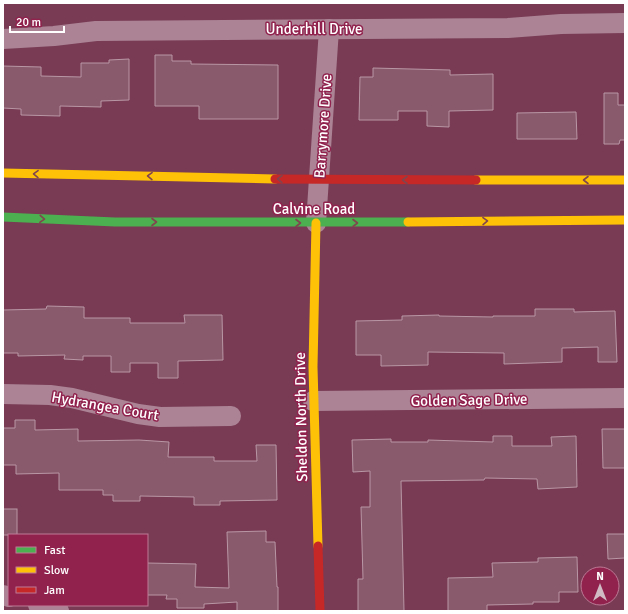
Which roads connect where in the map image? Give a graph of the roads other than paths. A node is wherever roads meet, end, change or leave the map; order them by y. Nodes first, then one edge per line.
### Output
1 (625, 23) edge
2 (330, 29) junction
3 (3, 38) edge
4 (3, 173) edge
5 (319, 180) junction
6 (625, 180) edge
7 (3, 217) edge
8 (625, 220) edge
9 (316, 223) junction
10 (3, 394) edge
11 (625, 398) edge
12 (313, 401) junction
13 (231, 416) dead end
14 (42, 606) edge
15 (59, 611) edge
16 (320, 611) edge

1 - 2 street, Underhill Drive
2 - 3 street, Underhill Drive
2 - 5 street, Barrymore Drive
5 -> 4 main road, Calvine Road
6 -> 5 main road, Calvine Road
5 - 9 street, Barrymore Drive
7 -> 9 main road, Calvine Road
9 -> 8 main road, Calvine Road
9 - 12 main road, Sheldon North Drive
10 - 13 street, Hydrangea Court
11 - 12 street, Golden Sage Drive
12 - 16 main road, Sheldon North Drive
14 - 15 street

